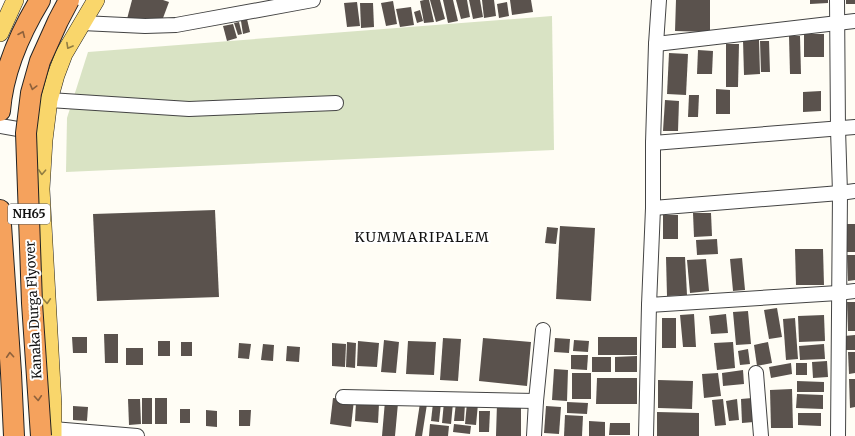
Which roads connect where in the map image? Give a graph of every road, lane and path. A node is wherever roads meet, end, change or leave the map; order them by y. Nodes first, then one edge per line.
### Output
1 (15, 0) edge
2 (40, 0) edge
3 (69, 0) edge
4 (96, 0) edge
5 (313, 0) edge
6 (659, 0) edge
7 (837, 0) edge
8 (855, 21) edge
9 (82, 23) junction
10 (837, 24) junction
11 (0, 33) edge
12 (656, 44) junction
13 (49, 100) junction
14 (336, 102) dead end
15 (0, 111) edge
16 (0, 126) edge
17 (855, 127) edge
18 (838, 129) junction
19 (44, 133) junction
20 (653, 143) junction
21 (855, 191) edge
22 (840, 193) junction
23 (653, 208) junction
24 (0, 210) edge
25 (855, 291) edge
26 (838, 293) junction
27 (649, 305) junction
28 (542, 330) dead end
29 (756, 373) dead end
30 (343, 397) dead end
31 (536, 401) junction
32 (49, 434) edge
33 (14, 436) edge
34 (137, 436) edge
35 (534, 436) edge
36 (646, 436) edge
37 (761, 436) edge
38 (838, 436) edge

1 - 11 main road
15 -> 2 highway
3 -> 32 highway, Kanaka Durga Flyover / NH65, bridge
4 - 9 main road
5 - 9 street
6 - 12 street
7 - 10 street
8 - 10 street
9 -> 13 main road
10 - 12 street
10 - 18 street
12 - 20 street
13 - 14 street
13 - 19 main road
16 - 19 street
17 - 18 street
18 - 20 street
18 - 22 street
19 -> 32 main road
20 - 23 street
21 - 22 street
22 - 23 street
22 - 26 street
23 - 27 street
33 -> 24 highway, Kanaka Durga Flyover / NH65
25 - 26 street
26 - 27 street
26 - 38 street
27 - 36 street
28 - 31 street
29 - 37 street
30 - 31 street
31 - 35 street
32 - 34 street

